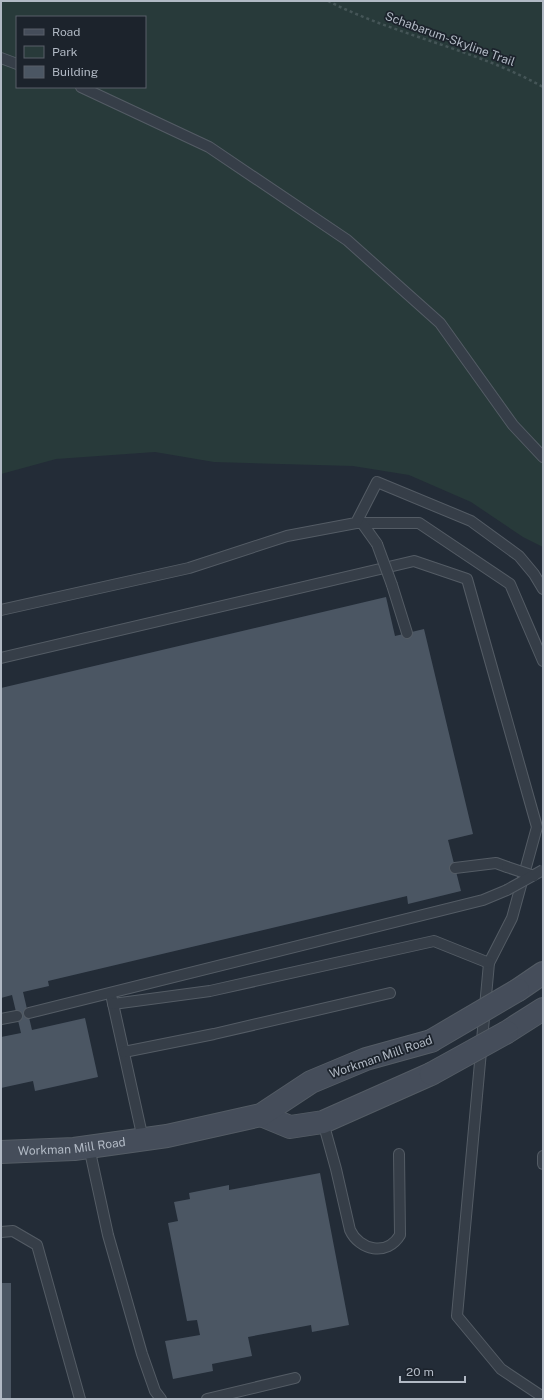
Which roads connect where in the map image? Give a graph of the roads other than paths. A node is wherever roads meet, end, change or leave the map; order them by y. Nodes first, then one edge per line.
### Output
1 (1, 58) edge
2 (16, 64) edge
3 (83, 88) edge
4 (543, 457) edge
5 (359, 523) junction
6 (543, 589) edge
7 (1, 610) edge
8 (406, 634) dead end
9 (1, 658) edge
10 (543, 661) edge
11 (540, 824) edge
12 (455, 868) dead end
13 (543, 870) edge
14 (534, 876) junction
15 (489, 963) junction
16 (543, 973) edge
17 (110, 993) junction
18 (390, 993) dead end
19 (113, 1004) junction
20 (543, 1009) edge
21 (29, 1013) dead end
22 (17, 1016) dead end
23 (1, 1019) edge
24 (124, 1052) junction
25 (260, 1115) junction
26 (323, 1122) junction
27 (143, 1139) junction
28 (89, 1147) junction
29 (1, 1152) edge
30 (399, 1154) dead end
31 (543, 1156) edge
32 (543, 1164) edge
33 (1, 1232) edge
34 (295, 1378) dead end
35 (543, 1397) edge
36 (80, 1399) edge
37 (161, 1399) edge
38 (207, 1399) edge

1 - 2 lane
3 - 4 lane
5 - 6 lane
5 - 7 lane
5 - 8 lane, bridge
5 - 10 lane
9 - 11 lane
11 - 15 lane
12 - 14 lane, bridge
13 - 14 lane, bridge
14 - 17 lane, bridge
15 - 19 lane
15 - 35 lane
16 - 25 street, Workman Mill Road, bridge
17 - 19 lane
17 - 21 lane
18 - 24 lane
19 - 24 lane
20 - 26 street, bridge
22 - 23 lane
24 - 27 lane
25 - 26 street
25 - 27 street, Workman Mill Road
26 - 30 lane
27 - 28 street, Workman Mill Road
28 - 29 street, Workman Mill Road
28 - 37 lane
31 - 32 lane
33 - 36 lane
34 - 38 lane

